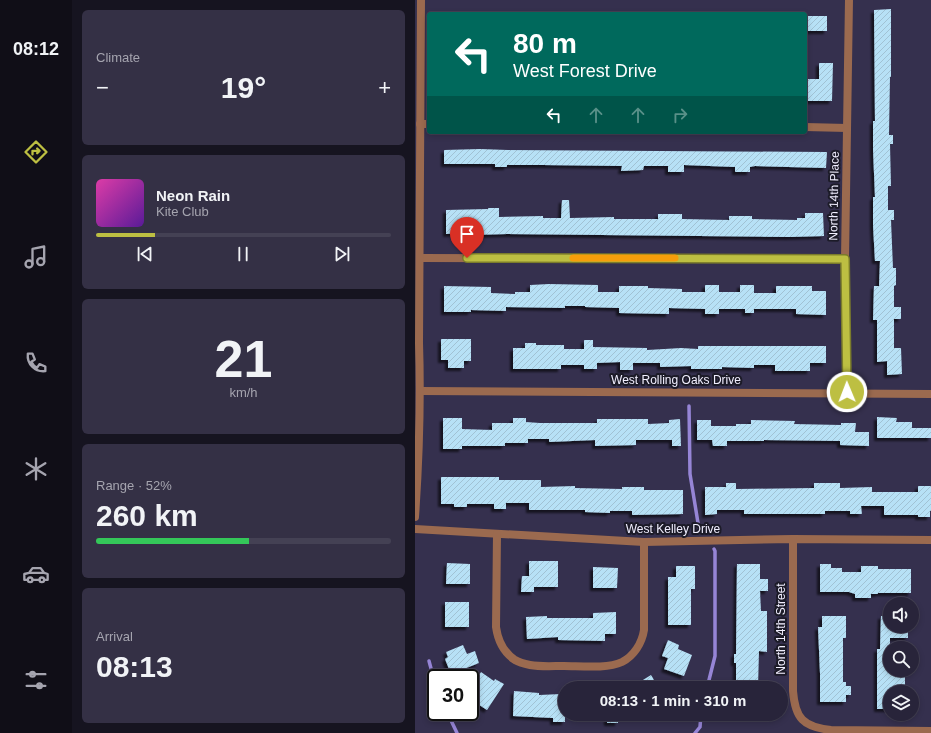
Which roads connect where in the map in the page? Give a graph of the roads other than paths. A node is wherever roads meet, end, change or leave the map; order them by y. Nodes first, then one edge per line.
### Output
1 (421, 0) edge
2 (849, 0) edge
3 (420, 124) junction
4 (427, 124) edge
5 (807, 127) edge
6 (847, 128) junction
7 (420, 258) junction
8 (845, 259) junction
9 (417, 344) edge
10 (420, 391) junction
11 (847, 392) junction
12 (931, 394) edge
13 (415, 518) edge
14 (415, 529) edge
15 (497, 534) junction
16 (793, 539) junction
17 (931, 540) edge
18 (644, 542) junction
19 (931, 731) edge

1 - 3 street
2 - 6 street, North 14th Place
3 - 4 street
3 - 7 street
5 - 6 street
6 - 8 street, North 14th Place
7 - 8 street
7 - 9 street
8 - 11 street, North 14th Place
9 - 10 street
10 - 11 street, West Rolling Oaks Drive
10 - 13 street
11 - 12 street, West Rolling Oaks Drive
14 - 15 street, West Kelley Drive
15 - 18 street, West Kelley Drive
15 - 18 street
16 - 17 street, West Kelley Drive
16 - 18 street, West Kelley Drive
16 - 19 street, North 14th Street

